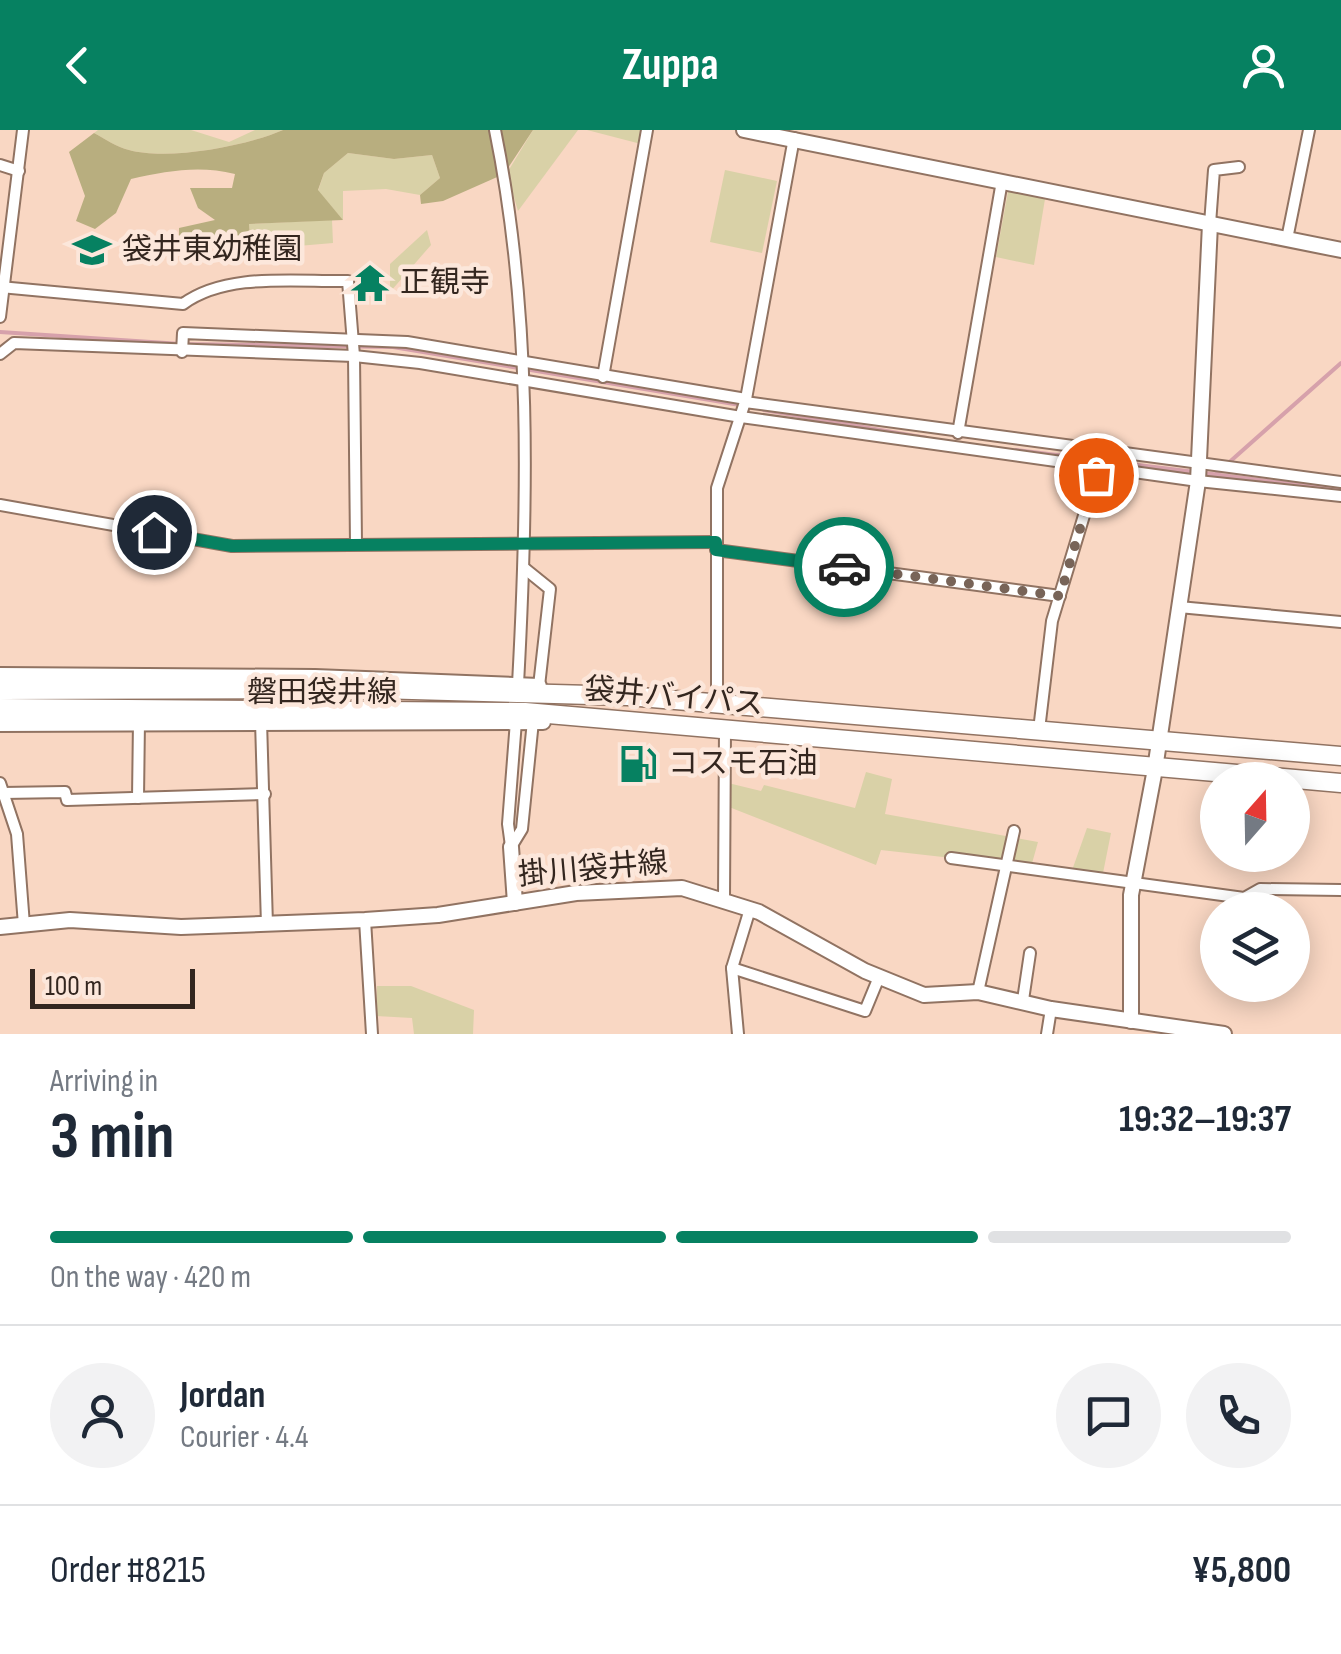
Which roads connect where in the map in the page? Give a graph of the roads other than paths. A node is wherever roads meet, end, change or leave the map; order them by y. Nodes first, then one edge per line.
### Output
1 (23, 130) edge
2 (495, 130) edge
3 (647, 130) edge
4 (744, 130) edge
5 (1310, 130) edge
6 (794, 138) junction
7 (0, 165) edge
8 (1240, 168) dead end
9 (19, 171) junction
10 (1002, 180) junction
11 (1210, 224) junction
12 (1286, 239) junction
13 (1341, 250) edge
14 (3, 288) edge
15 (0, 317) edge
16 (183, 346) junction
17 (353, 346) junction
18 (0, 354) edge
19 (520, 368) junction
20 (604, 377) junction
21 (745, 400) junction
22 (740, 416) junction
23 (958, 433) junction
24 (1099, 466) junction
25 (1198, 472) junction
26 (1341, 482) edge
27 (1341, 496) edge
28 (0, 506) edge
29 (526, 542) junction
30 (356, 544) junction
31 (716, 546) junction
32 (524, 568) junction
33 (1060, 596) junction
34 (1179, 607) junction
35 (1341, 622) edge
36 (0, 674) edge
37 (518, 684) junction
38 (539, 686) junction
39 (0, 690) edge
40 (631, 696) junction
41 (84, 697) junction
42 (717, 702) junction
43 (0, 708) edge
44 (261, 720) junction
45 (140, 721) junction
46 (516, 721) junction
47 (533, 721) junction
48 (643, 721) junction
49 (0, 724) edge
50 (726, 729) junction
51 (1039, 730) junction
52 (1158, 740) junction
53 (1341, 756) edge
54 (1155, 769) junction
55 (1341, 783) edge
56 (2, 788) edge
57 (266, 794) junction
58 (138, 798) junction
59 (1014, 832) dead end
60 (511, 846) junction
61 (951, 858) dead end
62 (1005, 866) junction
63 (1133, 885) junction
64 (1341, 890) edge
65 (724, 900) junction
66 (514, 902) junction
67 (750, 909) junction
68 (365, 920) junction
69 (24, 924) junction
70 (267, 925) junction
71 (0, 927) edge
72 (1030, 953) dead end
73 (732, 968) junction
74 (879, 977) junction
75 (978, 992) junction
76 (1022, 1000) junction
77 (1051, 1009) junction
78 (1128, 1025) edge
79 (372, 1034) edge
80 (738, 1034) edge
81 (1048, 1034) edge
82 (1224, 1034) edge

1 - 9 street
2 - 19 street
3 - 20 street
4 - 6 main road
5 - 12 street
6 - 10 main road
6 - 21 street
7 - 9 street
8 - 11 street
9 - 14 street
10 - 11 main road
10 - 23 street
11 - 12 main road
11 - 25 main road
12 - 13 main road
14 - 15 street
14 - 17 street
16 - 17 street
16 - 17 street
16 - 18 street
17 - 19 street
17 - 19 street
17 - 30 street
19 - 20 street
19 - 22 street
19 - 29 street
20 - 21 street
21 - 22 street
21 - 23 street
22 - 24 street
22 - 31 street
23 - 25 street
24 - 25 street
24 - 33 street
25 - 26 street
25 - 27 street
25 - 34 main road
28 - 30 street
29 - 30 street
29 - 31 street
29 - 32 street
31 - 33 street
31 - 42 street
32 - 37 street
32 - 38 street
33 - 51 street
34 - 35 street
34 - 52 main road
36 - 37 main road, 磐田袋井線
37 - 38 main road, 磐田袋井線
38 - 40 main road, 磐田袋井線
39 - 41 highway, 袋井バイパス
40 - 41 highway, 袋井バイパス
40 - 42 highway, 袋井バイパス
41 - 43 highway, 袋井バイパス
41 - 48 highway, 袋井バイパス
42 - 51 highway, 袋井バイパス
44 - 45 main road, 磐田袋井線
44 - 46 main road, 磐田袋井線
44 - 57 street
45 - 49 main road, 磐田袋井線
45 - 58 street
46 - 47 main road, 磐田袋井線
46 - 60 street
47 - 48 main road, 磐田袋井線
47 - 60 street
48 - 50 highway, 袋井バイパス
50 - 54 highway, 袋井バイパス
50 - 65 street
51 - 52 highway, 袋井バイパス
52 - 53 highway, 袋井バイパス
52 - 54 main road
54 - 55 highway, 袋井バイパス
54 - 63 main road
56 - 58 street
56 - 69 street
57 - 58 street
57 - 70 street
59 - 62 street
60 - 66 main road
61 - 62 street
62 - 63 street
62 - 75 street
63 - 64 street
63 - 78 main road
65 - 66 main road, 掛川袋井線
65 - 67 main road, 掛川袋井線
66 - 68 main road, 掛川袋井線
67 - 73 street
67 - 74 main road, 掛川袋井線
68 - 70 main road, 掛川袋井線
68 - 79 street
69 - 70 main road, 掛川袋井線
69 - 71 main road, 掛川袋井線
72 - 76 street
73 - 74 street
73 - 80 street
74 - 75 main road, 掛川袋井線
75 - 76 main road, 掛川袋井線
76 - 77 main road, 掛川袋井線
77 - 78 main road, 掛川袋井線
77 - 81 street
78 - 82 main road, 掛川袋井線

